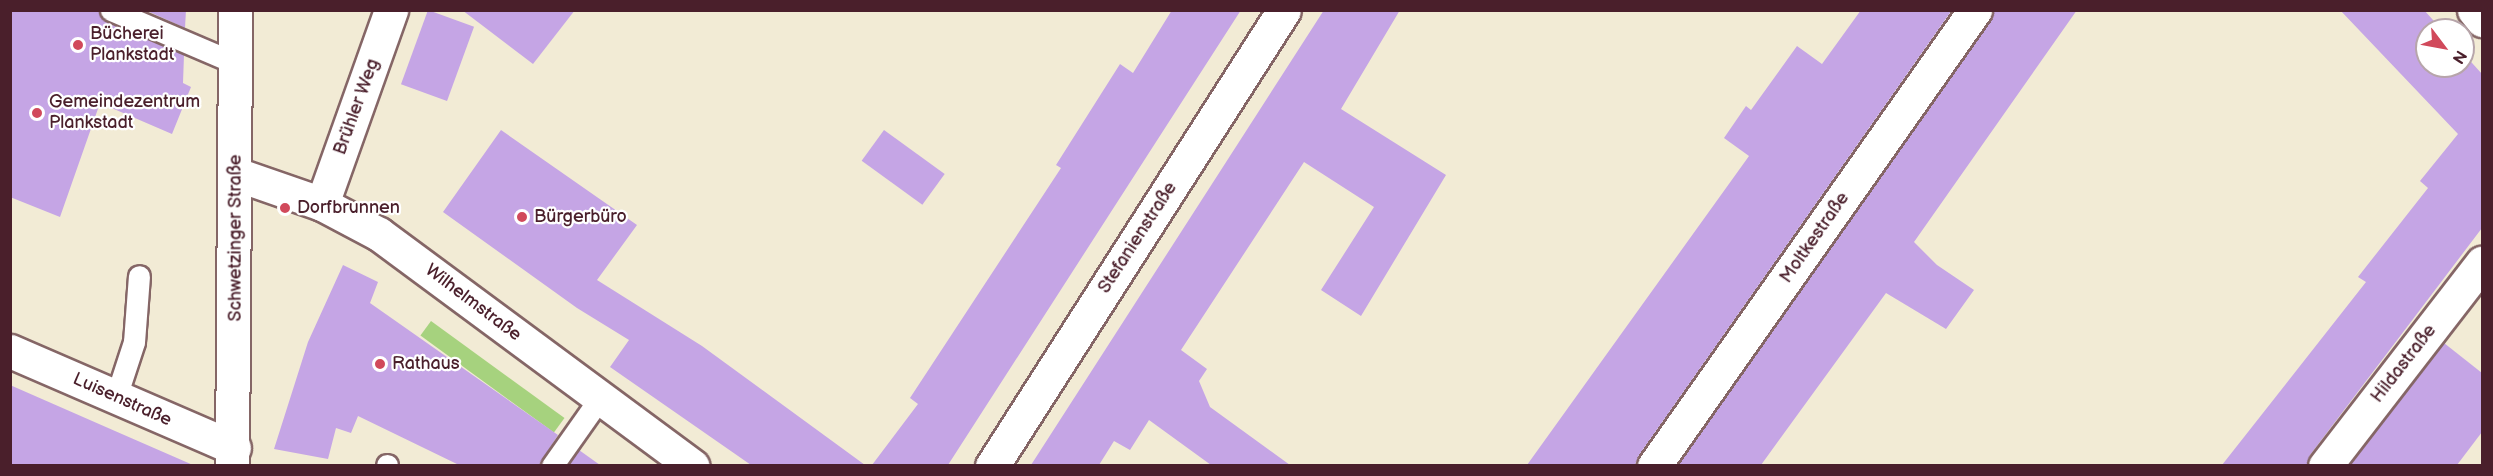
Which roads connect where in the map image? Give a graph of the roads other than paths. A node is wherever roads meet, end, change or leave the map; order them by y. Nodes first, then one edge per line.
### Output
1 (111, 10) edge
2 (235, 10) edge
3 (391, 10) edge
4 (1284, 10) edge
5 (1976, 10) edge
6 (2474, 10) edge
7 (2482, 20) edge
8 (233, 62) junction
9 (236, 174) junction
10 (322, 204) junction
11 (2482, 263) edge
12 (139, 276) dead end
13 (10, 351) edge
14 (116, 397) junction
15 (600, 398) junction
16 (233, 457) edge
17 (552, 465) edge
18 (693, 465) edge
19 (992, 465) edge
20 (1654, 465) edge
21 (2325, 465) edge

1 - 8 lane
2 - 8 street, Schwetzinger Straße
3 - 10 street, Brühler Weg
4 - 19 street, Stefanienstraße
5 - 20 street, Moltkestraße
6 - 7 street
8 - 9 street, Schwetzinger Straße
9 - 10 street, Wilhelmstraße
9 - 16 street, Schwetzinger Straße
10 - 15 street, Wilhelmstraße
11 - 21 street, Hildastraße
12 - 14 lane
13 - 14 street, Luisenstraße
14 - 16 street, Luisenstraße
15 - 17 lane
15 - 18 street, Wilhelmstraße

